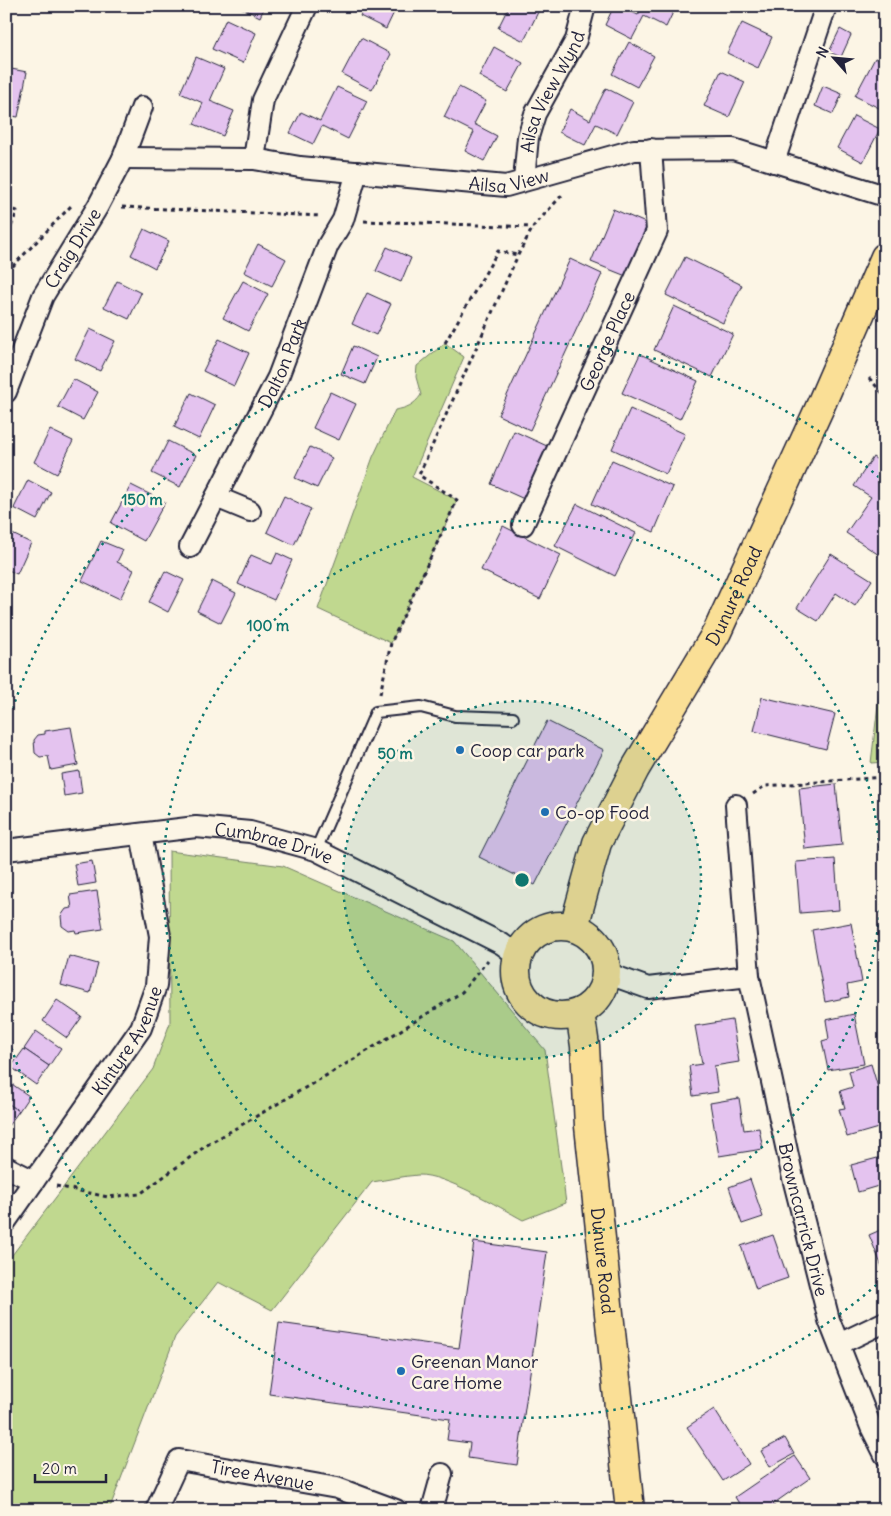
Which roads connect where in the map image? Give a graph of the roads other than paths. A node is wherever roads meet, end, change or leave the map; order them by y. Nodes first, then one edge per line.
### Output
1 (306, 6) edge
2 (585, 6) edge
3 (826, 6) edge
4 (142, 108) dead end
5 (651, 148) junction
6 (123, 158) junction
7 (254, 159) junction
8 (774, 162) junction
9 (356, 172) junction
10 (524, 180) junction
11 (885, 196) edge
12 (885, 257) edge
13 (6, 392) edge
14 (216, 497) junction
15 (250, 510) dead end
16 (523, 525) dead end
17 (190, 547) dead end
18 (513, 718) dead end
19 (736, 805) road end
20 (141, 834) junction
21 (6, 850) edge
22 (316, 850) junction
23 (574, 927) junction
24 (510, 950) junction
25 (606, 973) junction
26 (749, 976) junction
27 (580, 1012) junction
28 (6, 1166) edge
29 (34, 1181) junction
30 (6, 1221) edge
31 (885, 1322) edge
32 (839, 1344) junction
33 (885, 1454) edge
34 (442, 1474) dead end
35 (156, 1510) edge
36 (396, 1510) edge
37 (432, 1510) edge
38 (630, 1510) edge

1 - 7 street
2 - 10 street, Ailsa View Wynd
3 - 8 street
4 - 6 street, Craig Drive
5 - 8 street, Ailsa View
5 - 10 street, Ailsa View
5 - 16 street, George Place
6 - 7 street, Ailsa View
6 - 13 street, Craig Drive
7 - 9 street, Ailsa View
8 - 11 street, Ailsa View
9 - 10 street, Ailsa View
9 - 14 street, Dalton Park
12 - 23 main road, Dunure Road
14 - 15 street
14 - 17 street, Dalton Park
18 - 22 lane
19 - 26 street, Browncarrick Drive
20 - 21 street, Cumbrae Drive
20 - 22 street, Cumbrae Drive
20 - 29 street, Kintyre Avenue
22 - 24 street, Cumbrae Drive
23 - 24 main road
23 - 25 main road
24 - 27 main road
25 - 26 street
25 - 27 main road
26 - 32 street, Browncarrick Drive
27 - 38 main road, Dunure Road
28 - 29 street
29 - 30 street, Kintyre Avenue
31 - 32 street
32 - 33 street, Browncarrick Drive
34 - 37 street
35 - 36 street, Tiree Avenue

